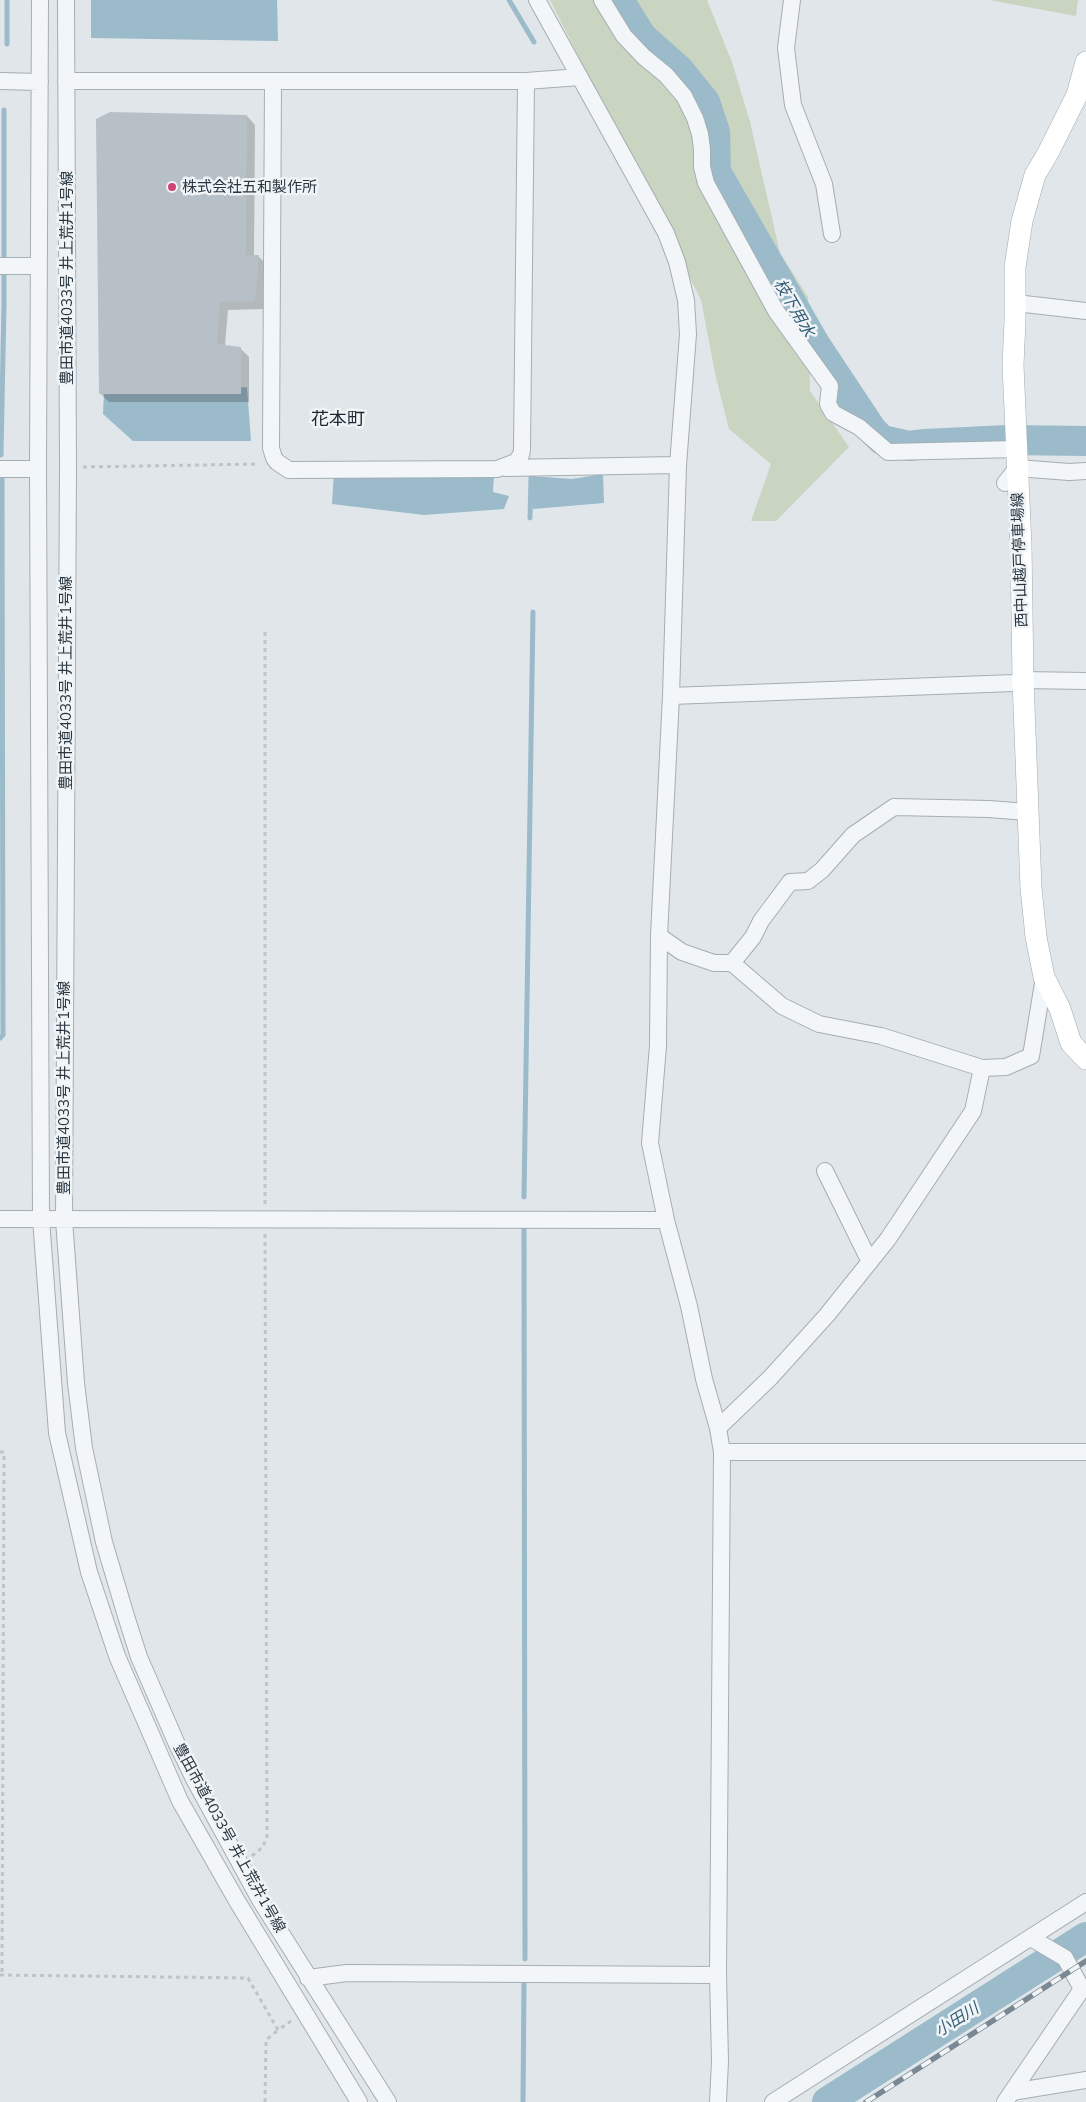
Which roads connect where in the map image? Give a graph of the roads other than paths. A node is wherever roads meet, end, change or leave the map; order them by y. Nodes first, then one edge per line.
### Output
1 (40, 0) edge
2 (66, 0) edge
3 (537, 0) edge
4 (602, 0) edge
5 (792, 0) edge
6 (1086, 62) edge
7 (580, 77) junction
8 (0, 81) edge
9 (66, 81) junction
10 (526, 81) junction
11 (40, 82) junction
12 (273, 82) junction
13 (832, 234) dead end
14 (0, 266) edge
15 (38, 266) junction
16 (1016, 303) junction
17 (1086, 311) edge
18 (1014, 457) junction
19 (678, 465) junction
20 (503, 468) junction
21 (0, 469) edge
22 (38, 469) junction
23 (1086, 471) edge
24 (1023, 680) junction
25 (1086, 681) edge
26 (671, 696) junction
27 (1027, 812) junction
28 (660, 936) junction
29 (732, 963) junction
30 (1044, 977) junction
31 (1086, 1059) edge
32 (982, 1068) junction
33 (825, 1170) dead end
34 (0, 1219) edge
35 (41, 1219) junction
36 (64, 1220) junction
37 (666, 1220) junction
38 (870, 1262) junction
39 (718, 1428) junction
40 (722, 1452) junction
41 (1086, 1452) edge
42 (1086, 1902) edge
43 (1031, 1938) junction
44 (718, 1976) junction
45 (308, 1978) junction
46 (1084, 1987) edge
47 (1086, 2080) edge
48 (1009, 2097) edge
49 (359, 2102) edge
50 (388, 2102) edge
51 (718, 2102) edge
52 (773, 2102) edge

1 - 11 street, 豊田市道4033号 井上荒井1号線
2 - 9 street, 豊田市道4033号 井上荒井1号線
3 - 7 street
4 - 18 street
5 - 13 street
6 - 16 main road, 西中山越戸停車場線
7 - 10 street
7 - 19 street
8 - 11 street
9 - 12 street
9 - 36 street, 豊田市道4033号 井上荒井1号線
10 - 12 street
10 - 20 street
11 - 15 street, 豊田市道4033号 井上荒井1号線
12 - 20 street
14 - 15 street
15 - 22 street, 豊田市道4033号 井上荒井1号線
16 - 17 street
16 - 18 main road, 西中山越戸停車場線
18 - 23 street
18 - 24 main road, 西中山越戸停車場線
19 - 20 street
19 - 26 street
21 - 22 street
22 - 35 street, 豊田市道4033号 井上荒井1号線
24 - 25 street
24 - 26 street
24 - 27 main road, 西中山越戸停車場線
26 - 28 street
27 - 29 street
27 - 30 main road, 西中山越戸停車場線
28 - 29 street
28 - 37 street
29 - 32 street
30 - 31 main road, 西中山越戸停車場線
30 - 32 street
32 - 38 street
33 - 38 street
34 - 35 street
35 - 36 street
35 - 49 street, 豊田市道4033号 井上荒井1号線
36 - 37 street
36 - 45 street, 豊田市道4033号 井上荒井1号線
37 - 39 street
38 - 39 street
39 - 40 street
40 - 41 street
40 - 44 street
42 - 43 street
43 - 46 street
43 - 52 street
44 - 45 street
44 - 51 street
45 - 50 street, 豊田市道4033号 井上荒井1号線
46 - 48 street
47 - 48 street

